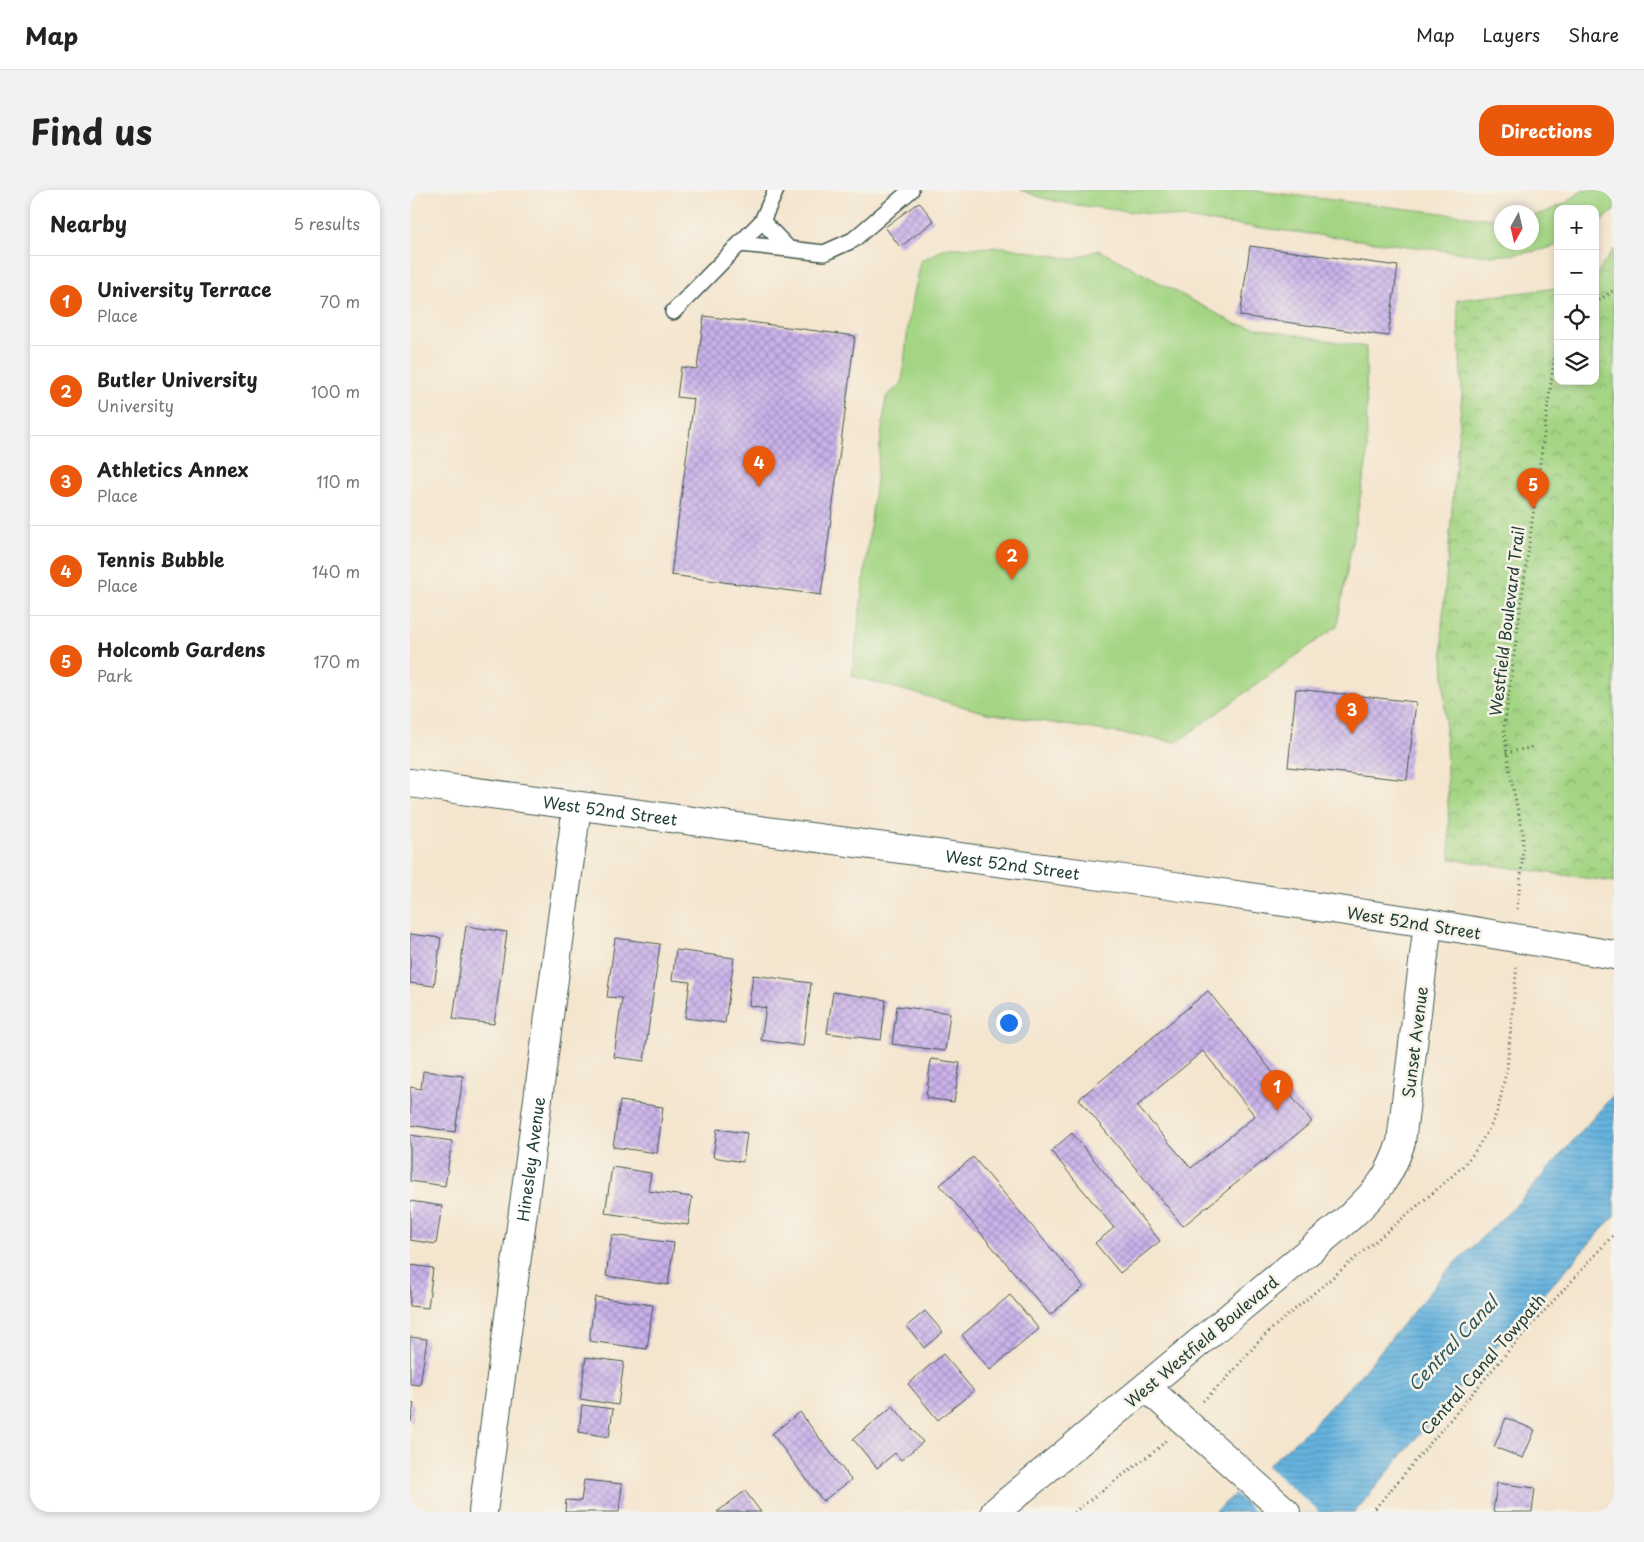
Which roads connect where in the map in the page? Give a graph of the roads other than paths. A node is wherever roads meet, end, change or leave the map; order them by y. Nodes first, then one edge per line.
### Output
1 (776, 190) edge
2 (911, 190) edge
3 (762, 222) junction
4 (740, 244) junction
5 (790, 249) junction
6 (673, 312) dead end
7 (410, 783) edge
8 (577, 806) junction
9 (1428, 923) junction
10 (1614, 955) edge
11 (1396, 1160) joint
12 (1146, 1387) junction
13 (483, 1512) edge
14 (995, 1512) edge
15 (1286, 1512) edge

1 - 3 lane
2 - 5 lane
3 - 4 lane
3 - 5 lane
4 - 5 lane
4 - 6 lane
7 - 8 street, West 52nd Street
8 - 9 street, West 52nd Street
8 - 13 street, Hinesley Avenue
9 - 10 street, West 52nd Street
9 - 11 street, Sunset Avenue
11 - 12 street, West Westfield Boulevard
12 - 14 street, West Westfield Boulevard
12 - 15 street

